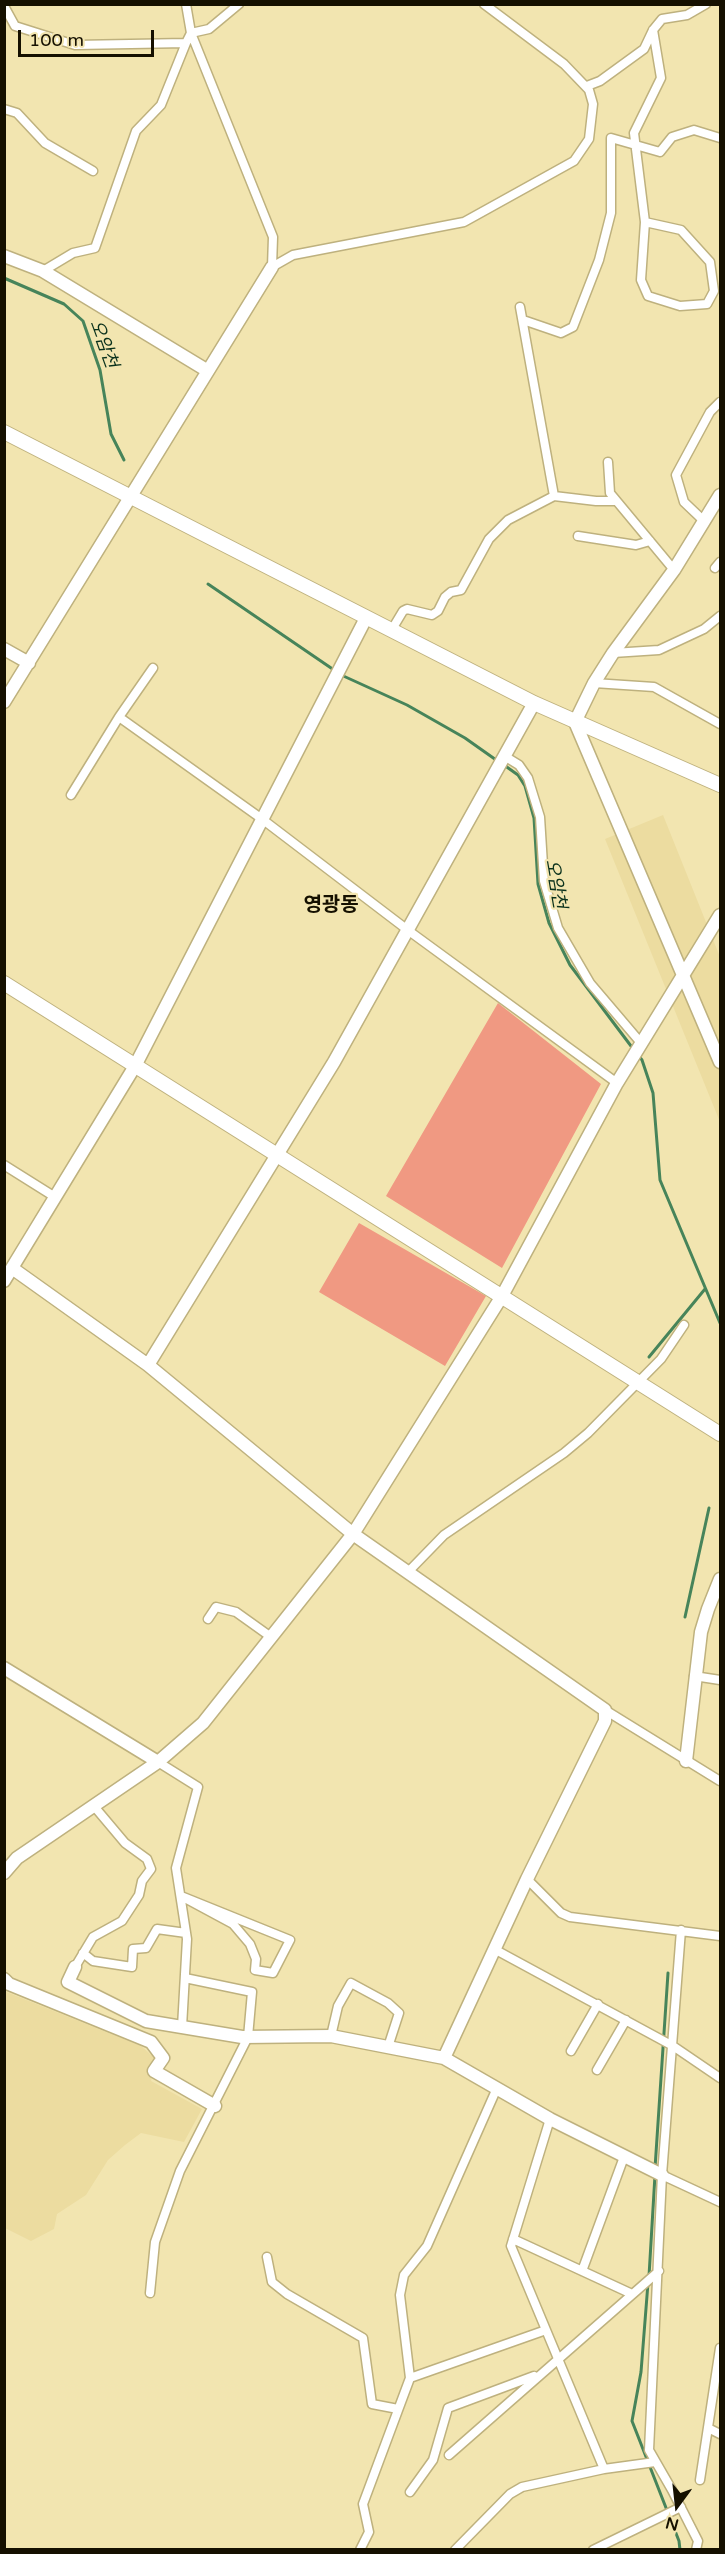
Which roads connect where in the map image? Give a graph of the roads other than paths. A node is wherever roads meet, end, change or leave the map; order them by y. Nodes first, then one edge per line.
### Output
1 (186, 4) edge
2 (239, 4) edge
3 (484, 4) edge
4 (706, 4) edge
5 (4, 6) edge
6 (653, 30) junction
7 (191, 33) junction
8 (186, 43) junction
9 (586, 86) junction
10 (4, 109) edge
11 (720, 138) edge
12 (635, 145) junction
13 (93, 171) dead end
14 (645, 222) junction
15 (5, 256) edge
16 (272, 267) junction
17 (43, 271) junction
18 (717, 291) edge
19 (520, 307) dead end
20 (523, 320) junction
21 (208, 370) junction
22 (720, 402) edge
23 (4, 432) edge
24 (608, 462) dead end
25 (720, 495) edge
26 (130, 496) junction
27 (554, 496) junction
28 (616, 501) junction
29 (705, 522) junction
30 (578, 536) dead end
31 (650, 541) junction
32 (674, 570) junction
33 (720, 616) edge
34 (366, 618) junction
35 (391, 631) junction
36 (4, 649) edge
37 (612, 652) junction
38 (29, 663) junction
39 (153, 668) dead end
40 (594, 683) junction
41 (4, 702) edge
42 (534, 703) junction
43 (119, 717) junction
44 (575, 722) junction
45 (720, 724) edge
46 (506, 757) junction
47 (720, 785) edge
48 (71, 795) dead end
49 (261, 819) junction
50 (720, 915) edge
51 (409, 931) junction
52 (682, 974) junction
53 (4, 983) edge
54 (641, 1043) junction
55 (720, 1062) edge
56 (135, 1066) junction
57 (617, 1083) junction
58 (277, 1154) junction
59 (4, 1166) edge
60 (55, 1197) junction
61 (8, 1266) edge
62 (4, 1281) edge
63 (502, 1296) junction
64 (684, 1325) dead end
65 (148, 1365) junction
66 (638, 1382) junction
67 (720, 1434) edge
68 (353, 1534) junction
69 (408, 1572) junction
70 (720, 1579) edge
71 (208, 1619) dead end
72 (271, 1637) junction
73 (4, 1668) edge
74 (694, 1676) junction
75 (720, 1680) edge
76 (604, 1710) junction
77 (686, 1761) junction
78 (158, 1762) junction
79 (720, 1781) edge
80 (93, 1805) junction
81 (4, 1874) edge
82 (527, 1879) junction
83 (181, 1896) junction
84 (681, 1930) junction
85 (186, 1933) junction
86 (720, 1936) edge
87 (494, 1949) junction
88 (83, 1953) junction
89 (75, 1967) joint
90 (185, 1978) junction
91 (4, 1979) edge
92 (598, 2004) junction
93 (626, 2020) junction
94 (182, 2027) junction
95 (332, 2036) junction
96 (248, 2037) junction
97 (673, 2046) junction
98 (388, 2047) junction
99 (571, 2051) dead end
100 (444, 2058) junction
101 (597, 2070) dead end
102 (720, 2078) edge
103 (497, 2088) junction
104 (214, 2106) junction
105 (550, 2118) junction
106 (624, 2157) junction
107 (658, 2173) junction
108 (720, 2202) edge
109 (513, 2240) junction
110 (267, 2257) dead end
111 (582, 2271) junction
112 (659, 2271) junction
113 (150, 2294) dead end
114 (632, 2294) junction
115 (546, 2330) junction
116 (720, 2348) edge
117 (558, 2358) junction
118 (539, 2375) junction
119 (410, 2378) junction
120 (398, 2409) junction
121 (708, 2428) junction
122 (720, 2434) edge
123 (449, 2455) dead end
124 (655, 2462) junction
125 (603, 2469) junction
126 (700, 2480) dead end
127 (410, 2492) dead end
128 (681, 2507) junction
129 (360, 2550) edge
130 (455, 2550) edge
131 (593, 2550) edge
132 (696, 2550) edge

1 - 7 street
2 - 7 street
3 - 9 street
4 - 6 street
5 - 8 street
6 - 9 street
6 - 12 street
7 - 8 street
7 - 16 street
8 - 17 street
9 - 16 street
10 - 13 street
11 - 12 street
12 - 14 street
12 - 20 street
14 - 18 street
14 - 18 street
15 - 17 street
16 - 21 street
17 - 21 street
19 - 20 street
20 - 27 street
21 - 26 street
22 - 29 street
23 - 26 main road
24 - 28 street
25 - 29 street
26 - 34 main road
26 - 38 street
27 - 28 street
27 - 35 street
28 - 31 street
29 - 32 street
30 - 31 street
31 - 32 street
32 - 37 street
33 - 37 street
34 - 35 main road
34 - 49 street
35 - 42 main road
36 - 38 street
37 - 40 street
38 - 41 street
39 - 43 street
40 - 44 street
40 - 45 street
42 - 44 main road
42 - 46 street
43 - 48 street
43 - 49 street
44 - 47 main road
44 - 52 street
46 - 51 street
46 - 54 street
49 - 51 street
49 - 56 street
50 - 52 street
51 - 57 street
51 - 58 street
52 - 54 street
52 - 55 street
53 - 56 main road
54 - 57 street
56 - 58 main road
56 - 60 street
57 - 63 street
58 - 63 main road
58 - 65 street
59 - 60 street
60 - 61 street
61 - 62 street
61 - 65 street
63 - 66 main road
63 - 68 street
64 - 66 street
65 - 68 street
66 - 67 main road
66 - 69 street
68 - 69 street
68 - 72 street
69 - 76 street
70 - 74 street
71 - 72 street
72 - 78 street
73 - 78 street
74 - 75 street
74 - 77 street
76 - 77 street
76 - 82 street
77 - 79 street
78 - 80 street
78 - 83 street
80 - 81 street
80 - 88 street
82 - 84 street
82 - 87 street
83 - 83 street
83 - 85 street
84 - 86 street
84 - 97 street
85 - 88 street
85 - 90 street
87 - 92 street
87 - 100 street
88 - 89 street
89 - 94 street
90 - 94 street
90 - 96 street
91 - 104 street
92 - 93 street
92 - 99 street
93 - 97 street
93 - 101 street
94 - 96 street
95 - 96 street
95 - 98 street
95 - 98 street
96 - 104 street
97 - 102 street
97 - 107 street
98 - 100 street
100 - 103 street
103 - 105 street
103 - 119 street
104 - 113 street
105 - 106 street
105 - 109 street
106 - 107 street
106 - 111 street
107 - 108 street
107 - 112 street
109 - 111 street
109 - 115 street
110 - 120 street
111 - 114 street
112 - 114 street
112 - 124 street
114 - 117 street
115 - 117 street
115 - 119 street
116 - 121 street
117 - 118 street
117 - 125 street
118 - 123 street
118 - 127 street
119 - 120 street
120 - 129 street
121 - 122 street
121 - 126 street
124 - 125 street
124 - 128 street
125 - 130 street
128 - 131 street
128 - 132 street

